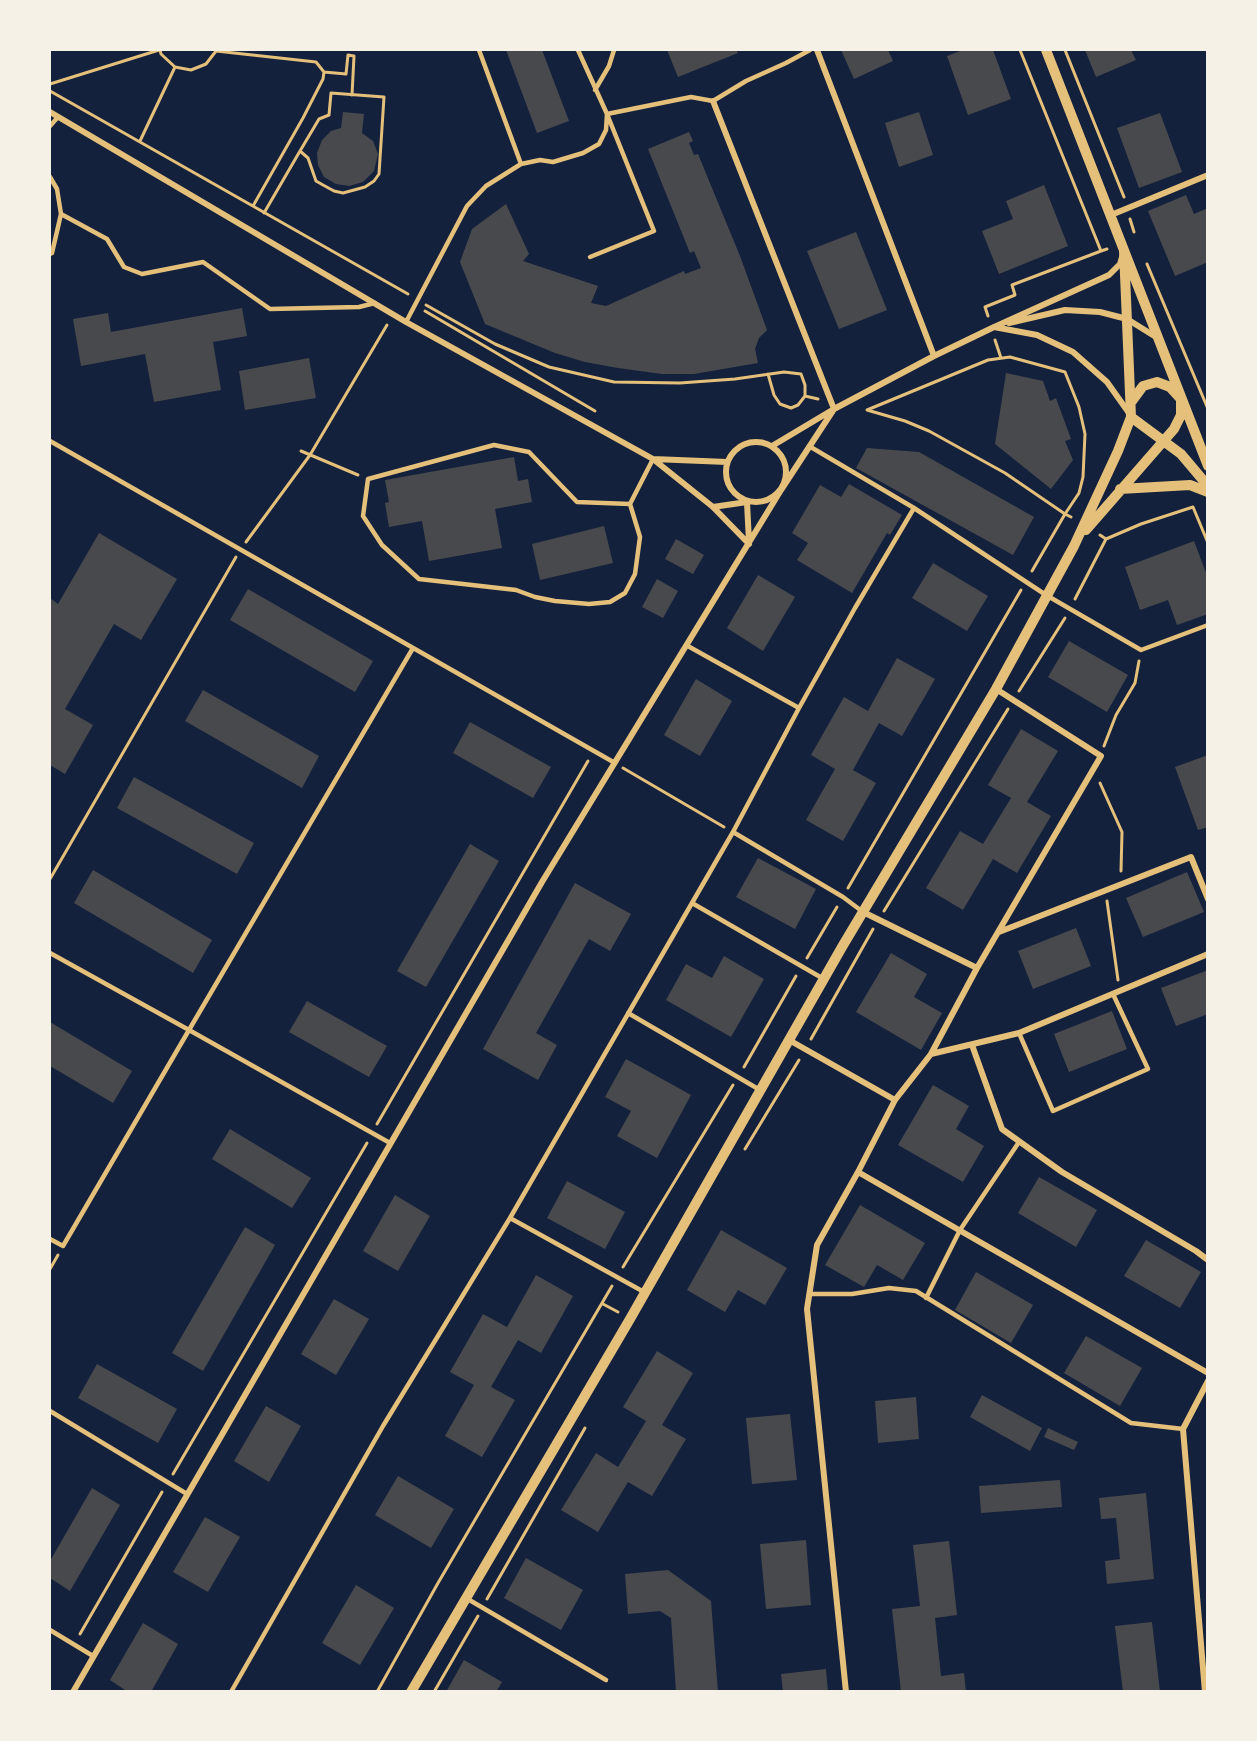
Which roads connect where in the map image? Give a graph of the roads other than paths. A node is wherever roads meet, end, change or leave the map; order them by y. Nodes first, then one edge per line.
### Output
1 (479, 50) edge
2 (578, 50) edge
3 (614, 50) edge
4 (810, 50) edge
5 (817, 50) edge
6 (1046, 50) edge
7 (595, 90) junction
8 (713, 101) junction
9 (50, 112) edge
10 (607, 114) junction
11 (58, 117) junction
12 (50, 126) edge
13 (521, 164) junction
14 (1208, 175) edge
15 (50, 177) edge
16 (61, 214) junction
17 (1111, 215) junction
18 (1124, 251) junction
19 (50, 254) edge
20 (590, 257) dead end
21 (375, 303) junction
22 (1127, 318) junction
23 (406, 322) junction
24 (994, 327) junction
25 (1159, 338) junction
26 (934, 356) junction
27 (1181, 399) junction
28 (1132, 400) junction
29 (833, 406) junction
30 (1131, 417) junction
31 (1163, 439) junction
32 (50, 441) edge
33 (772, 446) junction
34 (809, 446) junction
35 (652, 459) junction
36 (727, 462) junction
37 (1208, 466) edge
38 (1208, 486) edge
39 (1120, 489) junction
40 (781, 490) junction
41 (1208, 492) edge
42 (747, 502) junction
43 (630, 504) junction
44 (713, 507) junction
45 (914, 508) junction
46 (1086, 526) junction
47 (749, 544) junction
48 (1046, 594) junction
49 (1208, 625) edge
50 (686, 645) junction
51 (413, 648) junction
52 (996, 689) junction
53 (799, 708) junction
54 (615, 763) junction
55 (733, 832) junction
56 (1208, 899) edge
57 (692, 903) junction
58 (863, 912) junction
59 (999, 933) junction
60 (50, 952) edge
61 (1208, 954) edge
62 (977, 968) junction
63 (824, 979) junction
64 (1117, 992) junction
65 (628, 1013) junction
66 (189, 1030) junction
67 (1019, 1033) junction
68 (789, 1040) junction
69 (972, 1045) junction
70 (931, 1054) junction
71 (760, 1090) junction
72 (896, 1100) junction
73 (1020, 1142) junction
74 (390, 1143) junction
75 (858, 1172) junction
76 (510, 1218) junction
77 (960, 1230) junction
78 (50, 1239) edge
79 (1208, 1260) edge
80 (645, 1292) junction
81 (810, 1294) junction
82 (926, 1298) junction
83 (1208, 1373) edge
84 (1208, 1381) edge
85 (50, 1411) edge
86 (1183, 1430) junction
87 (187, 1494) junction
88 (466, 1598) junction
89 (50, 1630) edge
90 (93, 1656) junction
91 (606, 1680) dead end
92 (73, 1692) edge
93 (231, 1692) edge
94 (411, 1692) edge
95 (846, 1692) edge
96 (1204, 1692) edge

1 - 13 lane
2 - 7 lane
3 - 7 lane
4 - 8 lane
5 - 26 street
6 - 17 street
7 - 10 lane
8 - 10 lane
8 - 29 street
9 - 11 street
10 - 13 lane
10 - 20 lane
11 - 12 lane
11 - 21 street
13 - 23 lane
14 - 17 street
15 - 16 lane
16 - 19 lane
16 - 21 lane
17 - 18 street
18 - 22 street
18 - 24 street
18 - 25 street
21 - 23 street
22 - 24 street
22 - 25 street
22 - 28 street
23 - 35 street
24 - 26 street
24 - 30 street
25 - 27 street
26 - 29 street
27 - 28 street
27 - 31 street
27 - 37 street
28 - 30 street
29 - 33 street
29 - 34 street
30 - 31 street
30 - 46 street
31 - 38 street
31 - 39 street
32 - 51 lane
33 - 36 street
33 - 40 street
34 - 40 street
34 - 45 lane
35 - 36 street
35 - 43 lane
35 - 44 street
36 - 42 street
39 - 41 street
39 - 46 street
40 - 42 street
40 - 47 street
42 - 44 street
42 - 47 street
43 - 43 lane
44 - 47 street
45 - 48 lane
45 - 53 lane
46 - 48 street
47 - 50 street
48 - 49 lane
48 - 52 street
50 - 53 lane
50 - 54 street
51 - 54 lane
51 - 66 lane
52 - 58 street
52 - 59 street
53 - 55 lane
54 - 74 street
55 - 57 lane
55 - 58 lane
56 - 59 street
57 - 63 lane
57 - 65 lane
58 - 62 street
58 - 63 street
59 - 62 street
60 - 66 lane
61 - 64 street
62 - 70 street
63 - 68 street
64 - 67 street
64 - 67 lane
65 - 71 lane
65 - 76 lane
66 - 74 lane
66 - 78 lane
67 - 69 street
68 - 71 street
68 - 72 street
69 - 70 street
69 - 73 street
70 - 72 street
71 - 80 street
72 - 75 street
73 - 77 lane
73 - 79 street
74 - 87 street
75 - 77 street
75 - 81 street
76 - 80 lane
76 - 93 lane
77 - 82 lane
77 - 83 street
80 - 88 street
81 - 82 lane
81 - 95 street
82 - 86 lane
84 - 86 street
85 - 87 lane
86 - 96 street
87 - 90 street
88 - 91 lane
88 - 94 street
89 - 90 lane
90 - 92 street

